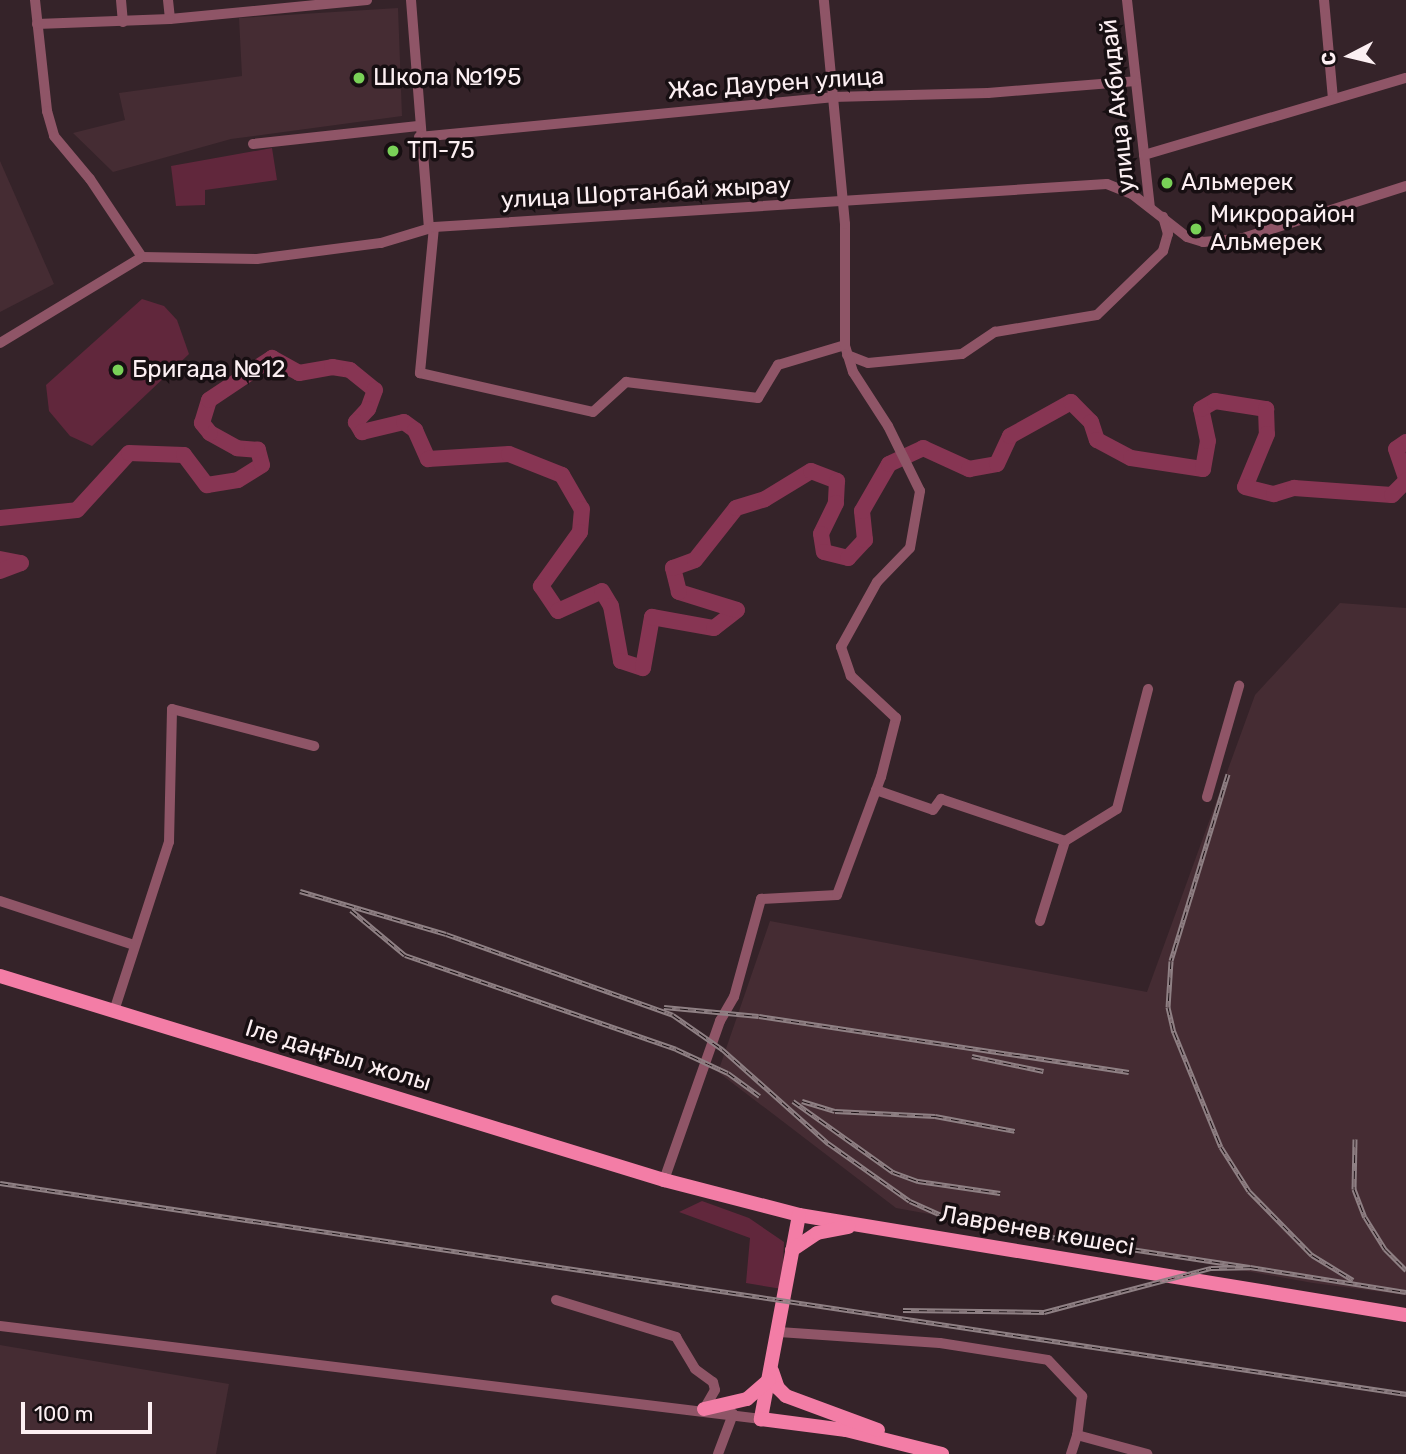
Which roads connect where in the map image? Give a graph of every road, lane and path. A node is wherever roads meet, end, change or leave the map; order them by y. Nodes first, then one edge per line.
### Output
1 (35, 0) edge
2 (121, 0) edge
3 (168, 0) edge
4 (366, 0) edge
5 (411, 0) edge
6 (824, 0) edge
7 (1127, 0) edge
8 (1324, 0) edge
9 (282, 4) edge
10 (170, 19) junction
11 (123, 22) junction
12 (37, 24) junction
13 (1406, 78) edge
14 (1136, 81) junction
15 (832, 97) junction
16 (1334, 99) junction
17 (419, 131) junction
18 (253, 144) dead end
19 (1144, 155) junction
20 (1406, 186) edge
21 (842, 203) junction
22 (1150, 207) junction
23 (1163, 217) junction
24 (431, 228) junction
25 (142, 257) junction
26 (0, 343) edge
27 (846, 350) junction
28 (1239, 686) dead end
29 (1148, 689) dead end
30 (314, 746) dead end
31 (876, 790) junction
32 (1207, 797) dead end
33 (1065, 841) junction
34 (0, 901) edge
35 (1040, 921) dead end
36 (134, 946) junction
37 (0, 976) edge
38 (114, 1011) junction
39 (664, 1180) junction
40 (799, 1215) junction
41 (867, 1225) junction
42 (792, 1250) junction
43 (556, 1300) dead end
44 (1406, 1315) edge
45 (0, 1326) edge
46 (779, 1332) junction
47 (771, 1374) junction
48 (704, 1409) junction
49 (733, 1414) junction
50 (761, 1419) junction
51 (1077, 1435) junction
52 (915, 1444) junction
53 (718, 1454) edge
54 (942, 1454) edge
55 (1071, 1454) edge
56 (1147, 1454) edge

1 - 12 street
2 - 11 street
3 - 10 street
4 - 9 street
5 - 17 street
6 - 15 street
7 - 14 street, улица Акбидай
8 - 16 street
9 - 10 street
10 - 11 street
11 - 12 street
12 - 25 street
13 - 16 street
14 - 15 street, Жас Даурен улица
14 - 19 street, улица Акбидай
15 - 17 street, Жас Даурен улица
15 - 21 street
16 - 19 street
17 - 18 street, Жас Даурен улица
17 - 24 street
19 - 22 street, улица Акбидай
20 - 23 street, улица Шортанбай жырау
21 - 22 street, улица Шортанбай жырау
21 - 24 street, улица Шортанбай жырау
21 - 27 street
22 - 23 street, улица Шортанбай жырау
23 - 27 street
24 - 25 street, улица Шортанбай жырау
24 - 27 street
25 - 26 street
27 - 31 street
28 - 32 street
29 - 33 street
30 - 36 street
31 - 33 street
31 - 39 street
33 - 35 street
34 - 36 street
36 - 38 street
37 - 38 main road, Іле даңғыл жолы
38 - 39 main road, Іле даңғыл жолы
39 - 40 main road, Лавренев көшесі
40 - 41 main road, Лавренев көшесі
40 - 42 main road
41 - 42 main road
41 - 44 main road, Лавренев көшесі
42 - 46 main road
43 - 48 street
45 - 48 street
46 - 47 main road
46 - 51 street
47 - 48 main road
47 - 50 main road
47 - 52 main road
48 - 49 street
49 - 50 street
49 - 53 street
50 - 52 main road
51 - 55 street
51 - 56 street
52 - 54 main road

